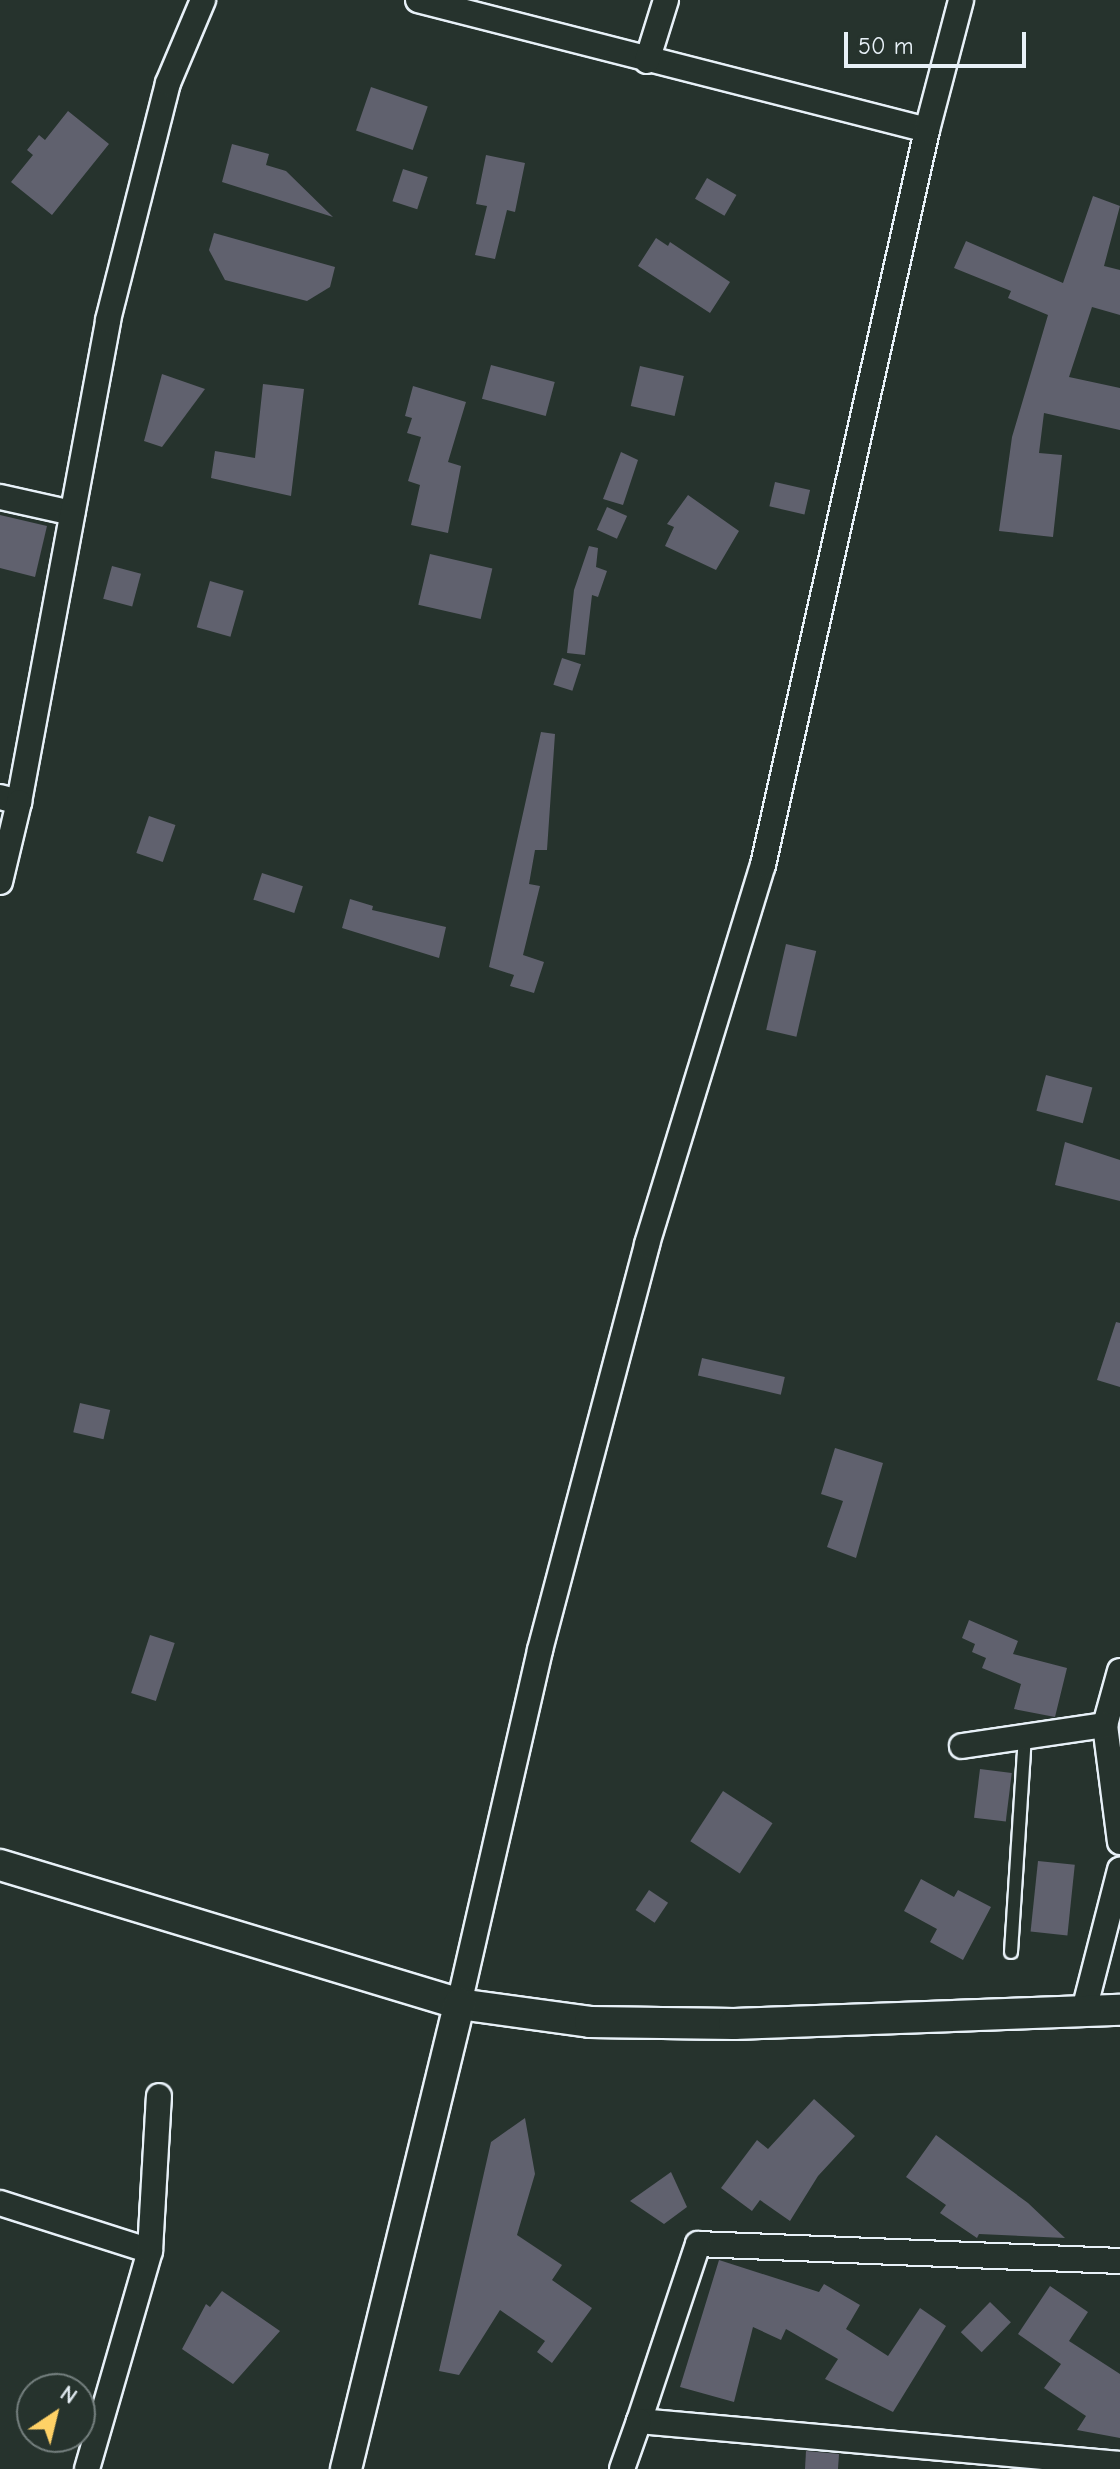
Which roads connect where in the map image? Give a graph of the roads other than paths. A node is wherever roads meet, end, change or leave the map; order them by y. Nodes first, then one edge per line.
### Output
1 (203, 0) edge
2 (418, 0) edge
3 (666, 0) edge
4 (961, 0) edge
5 (647, 61) junction
6 (927, 130) junction
7 (0, 497) edge
8 (72, 513) junction
9 (9, 799) edge
10 (0, 882) edge
11 (1120, 1671) edge
12 (1105, 1725) junction
13 (1025, 1737) junction
14 (962, 1746) dead end
15 (1120, 1842) edge
16 (0, 1865) edge
17 (1120, 1870) edge
18 (1011, 1952) dead end
19 (459, 2004) junction
20 (1084, 2010) junction
21 (1120, 2010) edge
22 (159, 2096) dead end
23 (0, 2203) edge
24 (150, 2251) junction
25 (1120, 2261) edge
26 (639, 2421) junction
27 (1120, 2464) edge
28 (87, 2469) edge
29 (346, 2469) edge
30 (622, 2469) edge

1 - 8 street
2 - 5 street
3 - 5 street
4 - 6 street
5 - 6 street
6 - 19 street
7 - 8 street
8 - 9 street
9 - 10 street
11 - 12 street
12 - 13 street
12 - 15 street
13 - 14 street
13 - 18 lane
16 - 19 street
17 - 20 street
19 - 20 street
19 - 29 street
20 - 21 street
22 - 24 street
23 - 24 street
24 - 28 street
25 - 26 street
26 - 27 street
26 - 30 street

